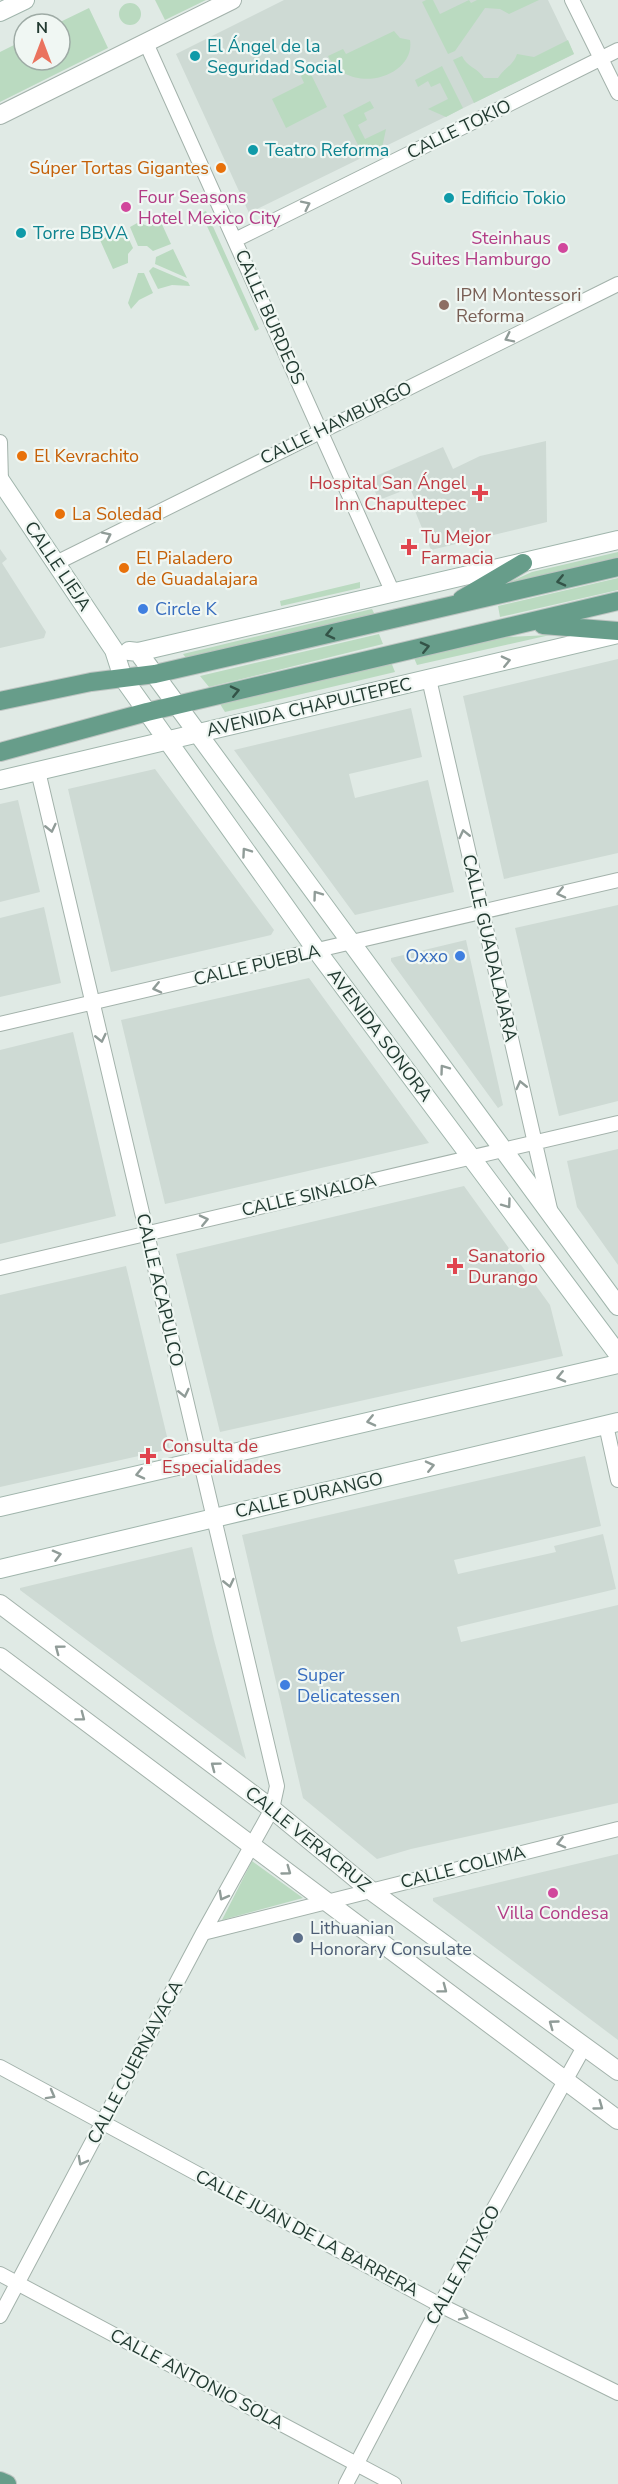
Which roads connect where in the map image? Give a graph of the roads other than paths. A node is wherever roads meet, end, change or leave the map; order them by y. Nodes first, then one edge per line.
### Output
1 (25, 0) edge
2 (232, 0) edge
3 (572, 0) edge
4 (0, 12) edge
5 (146, 43) junction
6 (618, 50) edge
7 (601, 58) junction
8 (618, 93) edge
9 (0, 115) edge
10 (235, 240) junction
11 (618, 284) edge
12 (321, 431) junction
13 (0, 442) edge
14 (1, 481) edge
15 (618, 540) edge
16 (56, 563) junction
17 (523, 563) junction
18 (618, 567) edge
19 (393, 593) junction
20 (618, 601) edge
21 (448, 607) junction
22 (526, 623) junction
23 (618, 633) edge
24 (114, 650) junction
25 (138, 652) junction
26 (155, 674) junction
27 (123, 678) junction
28 (429, 679) junction
29 (0, 701) edge
30 (178, 705) junction
31 (147, 712) junction
32 (198, 732) junction
33 (166, 740) junction
34 (0, 752) edge
35 (38, 771) junction
36 (0, 780) edge
37 (618, 880) edge
38 (482, 912) junction
39 (351, 942) junction
40 (317, 951) junction
41 (92, 1003) junction
42 (0, 1024) edge
43 (618, 1124) edge
44 (534, 1143) junction
45 (504, 1149) junction
46 (472, 1157) junction
47 (552, 1217) junction
48 (147, 1234) junction
49 (584, 1259) junction
50 (0, 1268) edge
51 (558, 1273) junction
52 (618, 1306) edge
53 (618, 1354) edge
54 (618, 1364) edge
55 (612, 1424) edge
56 (200, 1461) junction
57 (618, 1480) edge
58 (0, 1507) edge
59 (214, 1517) junction
60 (0, 1569) edge
61 (0, 1604) edge
62 (0, 1657) edge
63 (272, 1809) junction
64 (618, 1829) edge
65 (252, 1845) junction
66 (370, 1890) junction
67 (327, 1901) junction
68 (203, 1933) junction
69 (584, 2047) junction
70 (0, 2067) edge
71 (618, 2071) edge
72 (566, 2081) junction
73 (618, 2120) edge
74 (102, 2123) junction
75 (0, 2274) edge
76 (17, 2283) junction
77 (440, 2305) junction
78 (0, 2316) edge
79 (618, 2393) edge
80 (357, 2464) junction
81 (0, 2481) edge
82 (7, 2484) edge
83 (346, 2484) edge
84 (394, 2484) edge

1 - 4 main road
2 - 5 main road
3 - 7 street
5 - 9 main road
5 - 10 street, CALLE BURDEOS
6 - 7 street, CALLE TOKIO
7 - 8 street
10 -> 7 street, CALLE TOKIO
10 - 12 street, CALLE BURDEOS
11 -> 12 street, CALLE HAMBURGO
16 -> 12 street, CALLE HAMBURGO
12 - 19 street, CALLE BURDEOS
13 - 14 street, CALLE LIEJA
14 - 16 main road, CALLE LIEJA
15 - 17 main road
16 - 24 main road, CALLE LIEJA
17 - 19 main road
17 - 21 main road
18 -> 21 main road
19 - 25 main road
20 - 22 main road, AVENIDA CHAPULTEPEC
21 -> 26 main road
22 - 23 main road
30 -> 22 main road, AVENIDA CHAPULTEPEC
28 -> 23 main road, AVENIDA CHAPULTEPEC
24 - 25 main road
24 - 27 main road, CALLE LIEJA
25 - 26 main road
26 - 27 main road
26 - 30 main road
27 - 29 main road
27 - 31 main road, CALLE LIEJA
28 - 32 main road, AVENIDA CHAPULTEPEC
38 -> 28 street, CALLE GUADALAJARA
30 - 31 main road, AVENIDA CHAPULTEPEC
30 - 32 main road, AVENIDA SONORA
31 - 33 main road, AVENIDA SONORA
31 - 34 main road, AVENIDA CHAPULTEPEC
32 - 33 main road, AVENIDA CHAPULTEPEC
39 -> 32 main road, AVENIDA SONORA
33 - 35 main road, AVENIDA CHAPULTEPEC
40 -> 33 main road, AVENIDA SONORA
35 - 36 main road, AVENIDA CHAPULTEPEC
35 -> 41 street, CALLE ACAPULCO
37 -> 38 street, CALLE PUEBLA
38 - 39 street, CALLE PUEBLA
44 -> 38 street, CALLE GUADALAJARA
39 - 40 street, CALLE PUEBLA
45 -> 39 main road, AVENIDA SONORA
40 -> 41 street, CALLE PUEBLA
40 - 46 main road, AVENIDA SONORA
41 - 42 street, CALLE PUEBLA
41 -> 48 street, CALLE ACAPULCO
43 - 44 street, CALLE SINALOA
44 - 45 street, CALLE SINALOA
44 - 47 street, CALLE GUADALAJARA
45 - 46 street, CALLE SINALOA
45 - 47 main road, AVENIDA SONORA
48 -> 46 street, CALLE SINALOA
46 -> 51 main road, AVENIDA SONORA
47 - 49 main road, AVENIDA SONORA
48 - 50 street, CALLE SINALOA
48 -> 56 street, CALLE ACAPULCO
49 - 51 main road
49 - 52 main road, AVENIDA SONORA
51 - 53 main road, AVENIDA SONORA
54 -> 56 main road
55 - 57 street
59 -> 55 main road, CALLE DURANGO
56 -> 58 main road
56 - 59 street, CALLE ACAPULCO
60 -> 59 main road, CALLE DURANGO
59 -> 63 street, CALLE ACAPULCO
63 -> 61 main road, CALLE VERACRUZ
62 -> 65 main road, CALLE VERACRUZ
63 - 65 street, CALLE CUERNAVACA
63 - 66 main road, CALLE VERACRUZ
64 -> 66 street, CALLE COLIMA
65 -> 67 main road, CALLE VERACRUZ
65 -> 68 street, CALLE CUERNAVACA
66 - 67 street, CALLE COLIMA
69 -> 66 main road, CALLE VERACRUZ
67 - 68 street, CALLE COLIMA
67 -> 72 main road, CALLE VERACRUZ
68 - 74 street, CALLE CUERNAVACA
69 - 71 main road, CALLE VERACRUZ
69 - 72 street, CALLE ATLIXCO
70 -> 74 street, CALLE JUAN DE LA BARRERA
72 -> 73 main road, CALLE VERACRUZ
72 - 77 street, CALLE ATLIXCO
74 -> 76 street, CALLE CUERNAVACA
74 - 77 street, CALLE JUAN DE LA BARRERA
75 - 76 street, CALLE ANTONIO SOLA
76 - 78 street, CALLE CUERNAVACA
76 - 80 street, CALLE ANTONIO SOLA
77 -> 79 street, CALLE JUAN DE LA BARRERA
77 - 80 street, CALLE ATLIXCO
80 - 83 street, CALLE ATLIXCO
80 - 84 street, CALLE ANTONIO SOLA
81 - 82 main road

